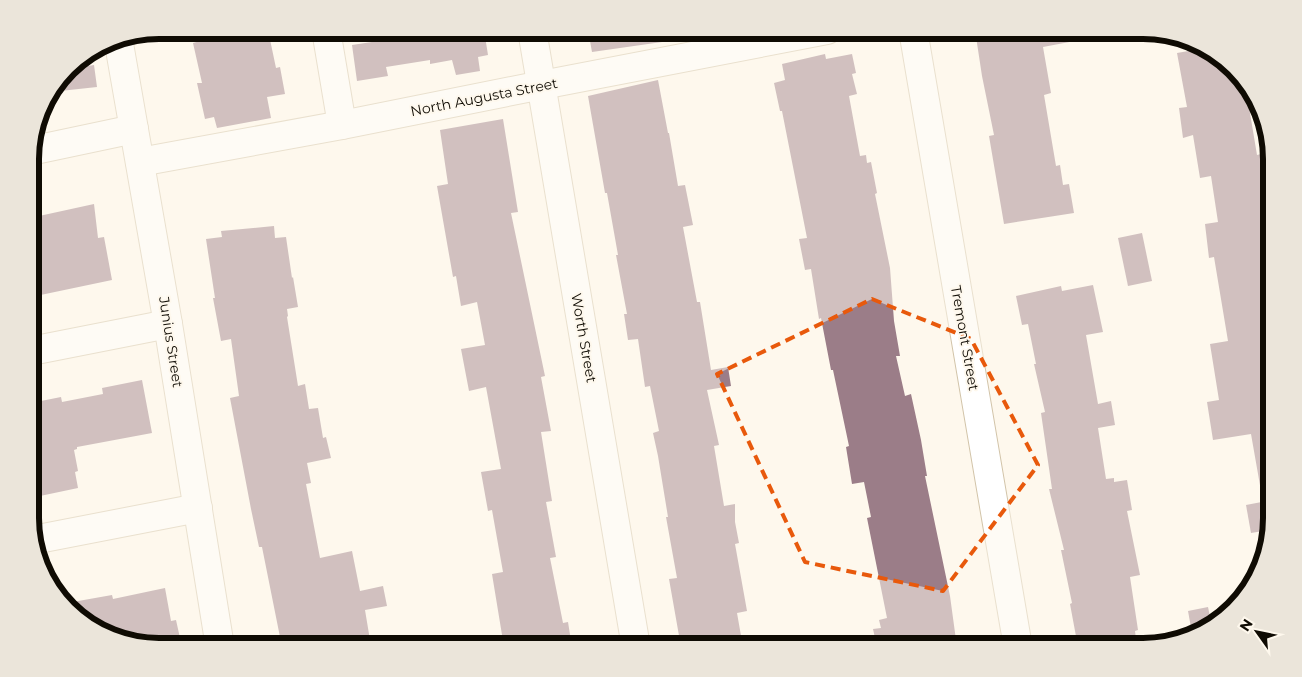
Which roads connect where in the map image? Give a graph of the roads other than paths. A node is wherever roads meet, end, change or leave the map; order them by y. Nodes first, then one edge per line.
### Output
1 (328, 39) edge
2 (534, 39) edge
3 (780, 39) edge
4 (915, 39) edge
5 (119, 46) edge
6 (542, 85) junction
7 (342, 125) junction
8 (134, 128) junction
9 (39, 149) edge
10 (140, 162) junction
11 (168, 324) junction
12 (39, 349) edge
13 (198, 508) junction
14 (41, 539) edge
15 (219, 638) edge
16 (634, 638) edge
17 (1016, 638) edge

1 - 7 street
2 - 6 street, Worth Street
3 - 6 street, North Augusta Street
4 - 17 street, Tremont Street
5 - 8 street, Junius Street
6 - 7 street, North Augusta Street
6 - 16 street, Worth Street
7 - 10 street, North Augusta Street
8 - 9 street
8 - 10 street, Junius Street
10 - 11 street, Junius Street
11 - 12 street
11 - 13 street, Junius Street
13 - 14 street
13 - 15 street, Junius Street

